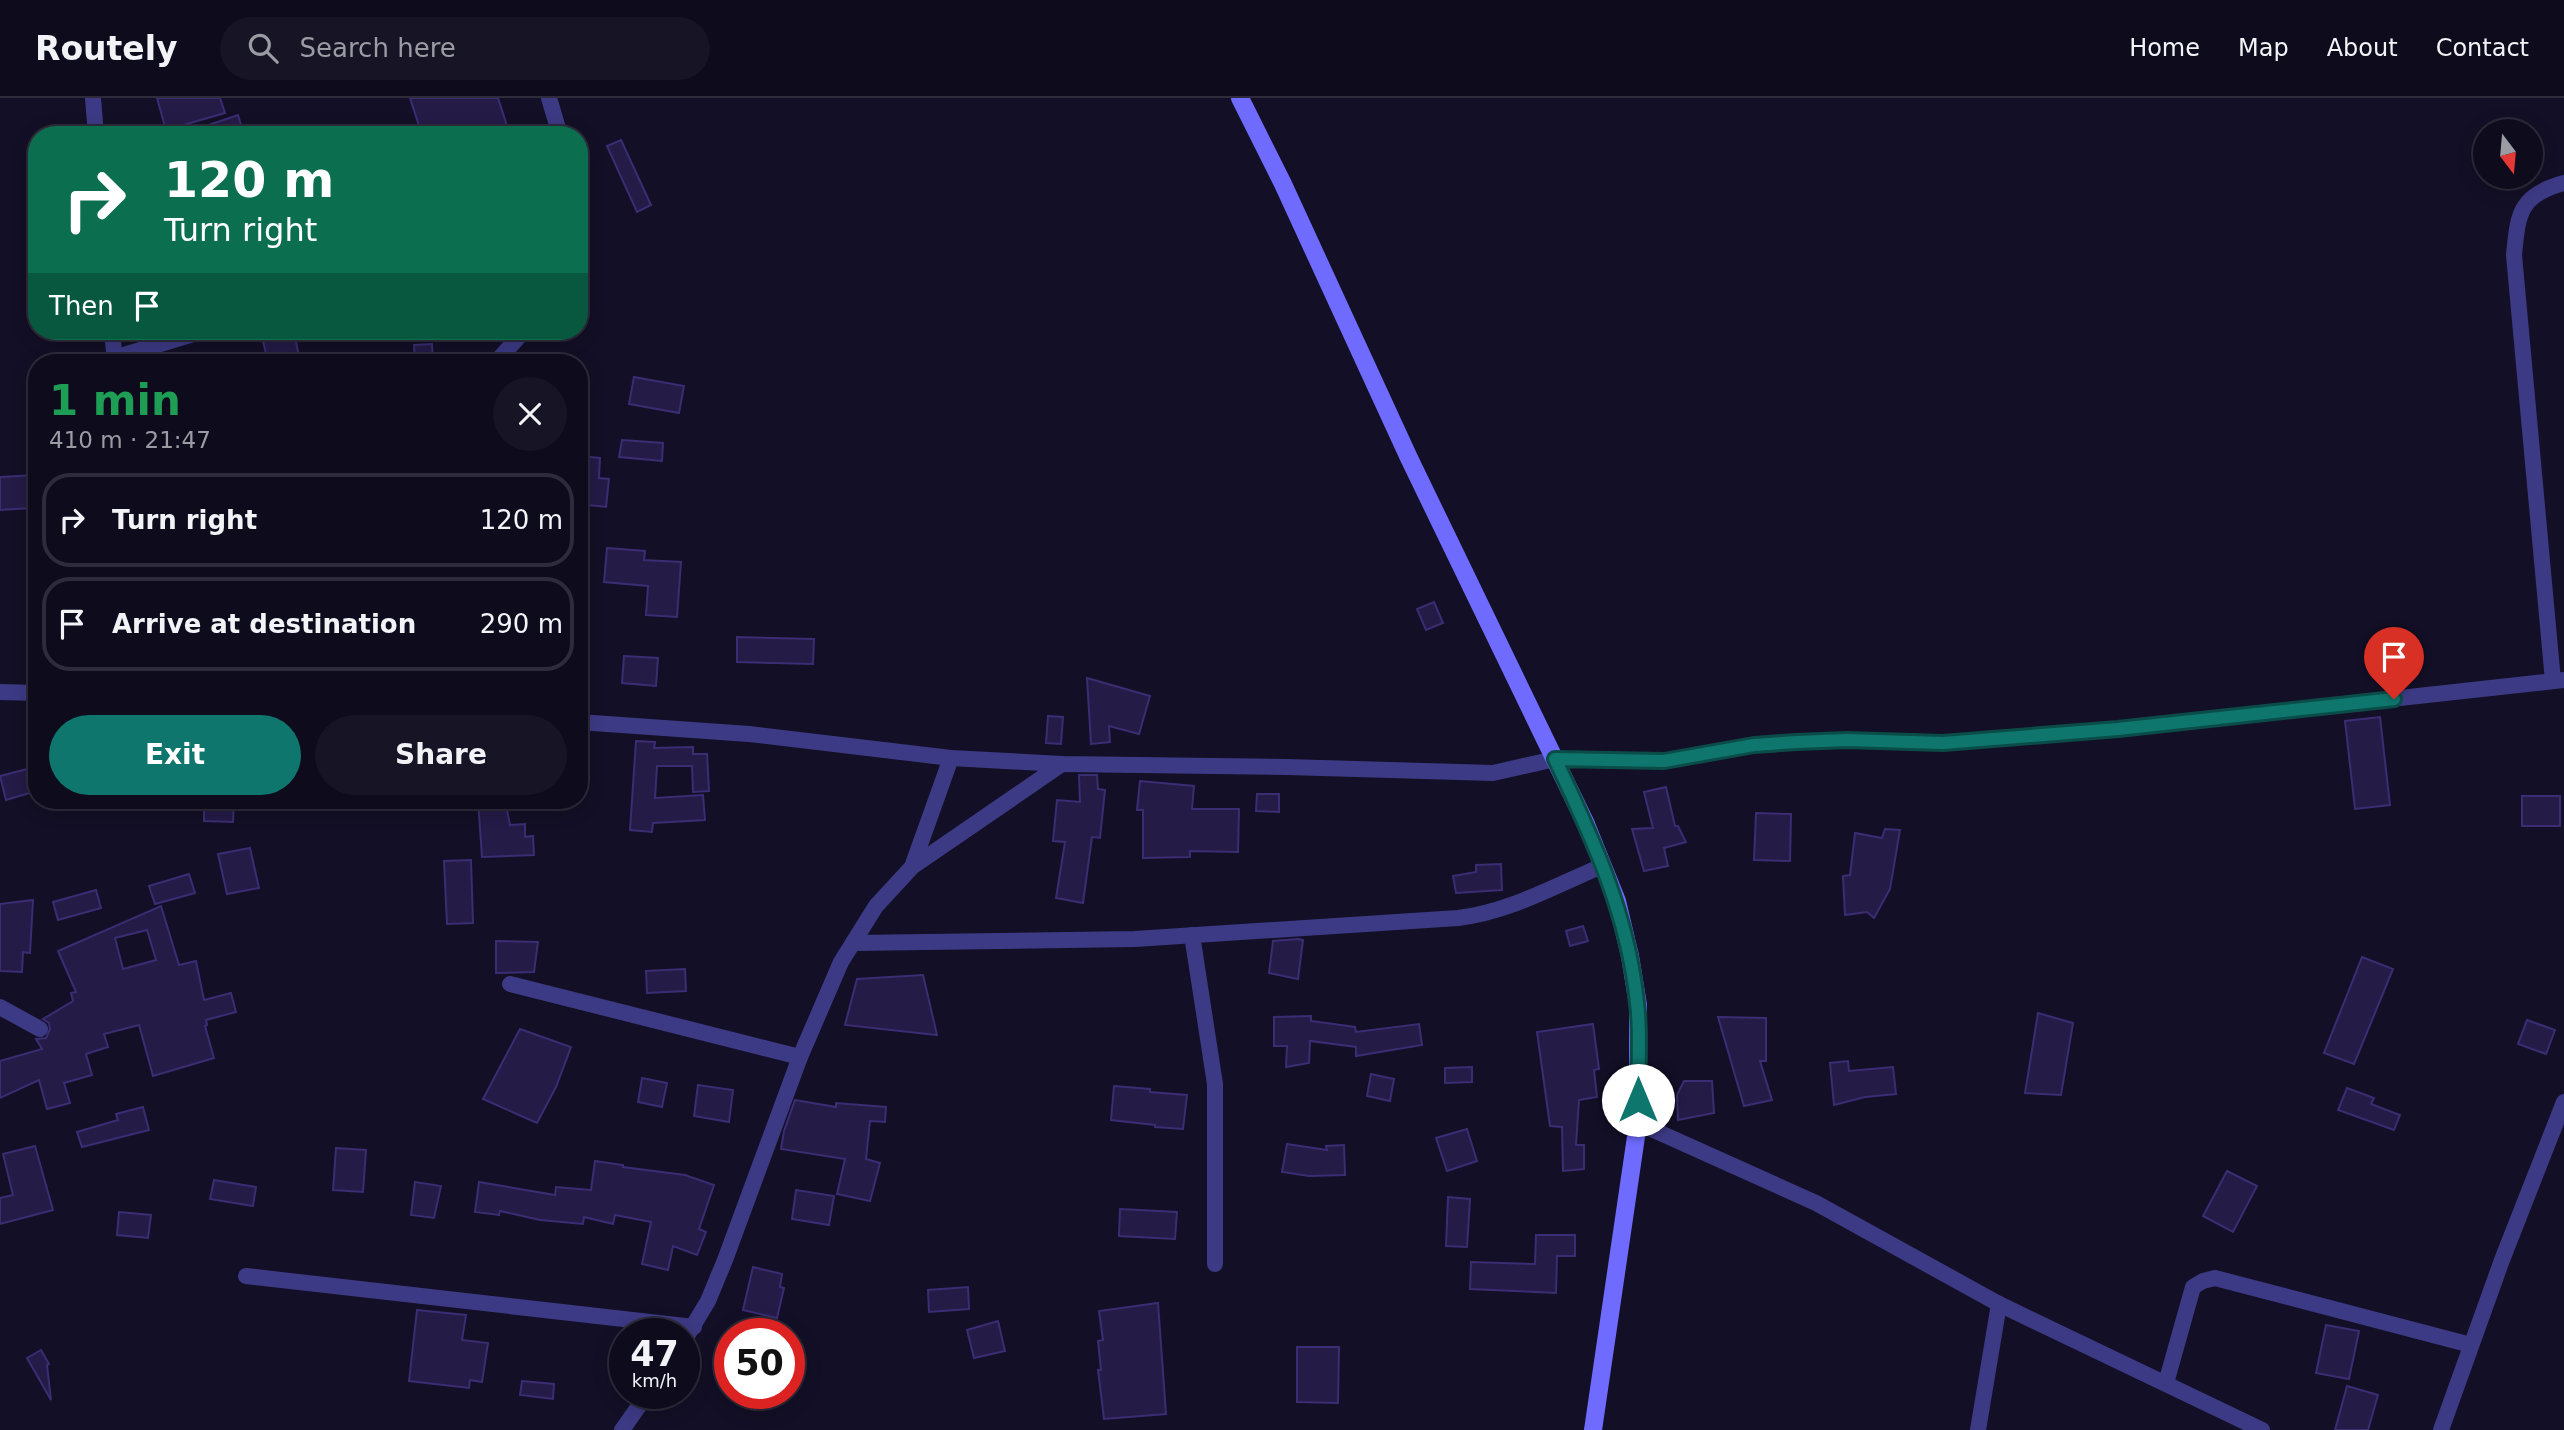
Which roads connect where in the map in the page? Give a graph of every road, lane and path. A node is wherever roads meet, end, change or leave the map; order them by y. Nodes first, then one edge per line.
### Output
1 (93, 98) edge
2 (549, 98) edge
3 (1240, 98) edge
4 (95, 126) edge
5 (557, 126) edge
6 (2564, 183) edge
7 (176, 340) edge
8 (516, 340) edge
9 (133, 354) edge
10 (503, 354) edge
11 (2558, 680) edge
12 (0, 692) edge
13 (28, 693) edge
14 (588, 723) edge
15 (951, 758) junction
16 (1555, 759) junction
17 (1062, 764) junction
18 (1602, 866) junction
19 (912, 867) junction
20 (1192, 934) junction
21 (853, 943) junction
22 (510, 984) dead end
23 (0, 1007) edge
24 (40, 1029) dead end
25 (800, 1057) junction
26 (2564, 1101) edge
27 (1638, 1123) junction
28 (1215, 1264) dead end
29 (246, 1276) dead end
30 (1999, 1304) junction
31 (697, 1318) edge
32 (609, 1324) edge
33 (2471, 1345) junction
34 (2166, 1383) junction
35 (637, 1409) edge
36 (622, 1430) edge
37 (1593, 1430) edge
38 (1978, 1430) edge
39 (2262, 1430) edge
40 (2441, 1430) edge

1 - 4 street
2 - 5 street
3 - 16 main road
6 - 11 street
7 - 9 street
8 - 10 street
11 - 16 street
12 - 13 street
14 - 15 street
15 - 17 street
15 - 19 street
16 - 17 street
16 - 18 main road
17 - 19 street
18 - 20 street
18 - 27 main road
19 - 21 street
20 - 21 street
20 - 28 street
21 - 25 street
22 - 25 street
23 - 24 street
25 - 31 street
26 - 33 street
27 - 30 street
27 - 37 main road
29 - 32 street
30 - 34 street
30 - 38 street
33 - 34 street
33 - 40 street
34 - 39 street
35 - 36 street

